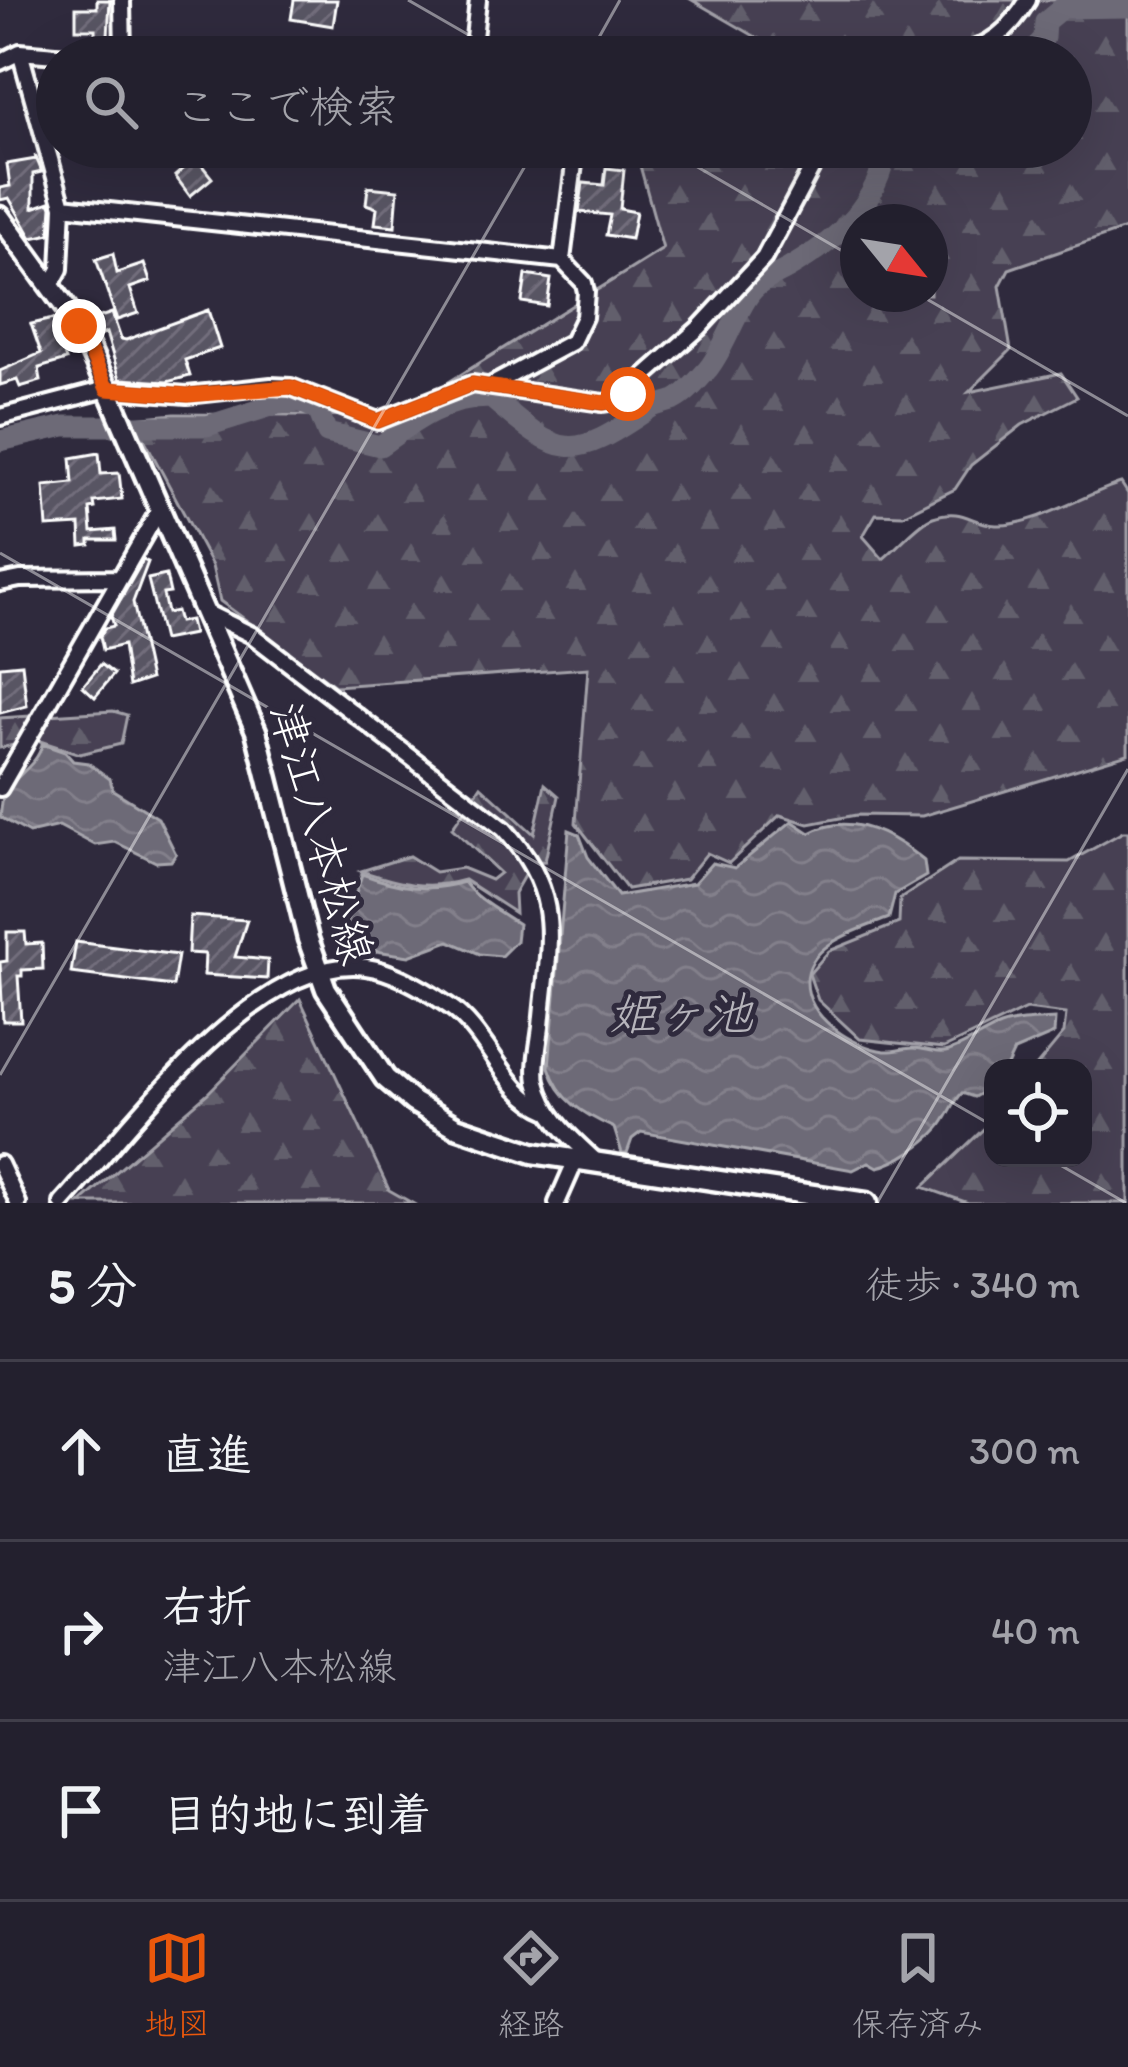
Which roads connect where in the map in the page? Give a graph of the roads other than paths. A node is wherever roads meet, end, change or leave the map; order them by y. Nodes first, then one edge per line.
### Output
1 (122, 0) edge
2 (478, 0) edge
3 (1028, 0) edge
4 (123, 36) edge
5 (474, 36) edge
6 (998, 36) edge
7 (20, 52) junction
8 (36, 53) edge
9 (0, 62) edge
10 (36, 109) edge
11 (52, 168) edge
12 (574, 168) edge
13 (812, 168) edge
14 (63, 206) junction
15 (0, 217) edge
16 (562, 260) junction
17 (50, 287) junction
18 (492, 385) junction
19 (110, 394) junction
20 (0, 417) edge
21 (159, 510) junction
22 (117, 578) junction
23 (0, 584) edge
24 (204, 612) junction
25 (0, 788) edge
26 (320, 971) junction
27 (549, 1112) junction
28 (574, 1162) junction
29 (0, 1164) edge
30 (601, 1165) junction
31 (18, 1203) edge
32 (62, 1203) edge
33 (557, 1203) edge
34 (867, 1203) edge

1 - 4 street
2 - 5 street
3 - 6 street
7 - 8 street
7 - 9 street
7 - 10 street
11 - 14 street
12 - 16 street
13 - 18 street
14 - 16 street
14 - 17 street
15 - 17 main road, 津江八本松線
16 - 18 street
17 - 19 main road, 津江八本松線
18 - 19 street
19 - 20 street
19 - 21 main road, 津江八本松線
21 - 22 street
21 - 24 main road, 津江八本松線
22 - 23 street
22 - 25 street
24 - 26 main road, 津江八本松線
24 - 27 street
26 - 27 street
26 - 28 main road, 津江八本松線
26 - 32 street
27 - 30 street
28 - 30 main road, 津江八本松線
28 - 33 street
29 - 31 street
30 - 34 main road, 津江八本松線

